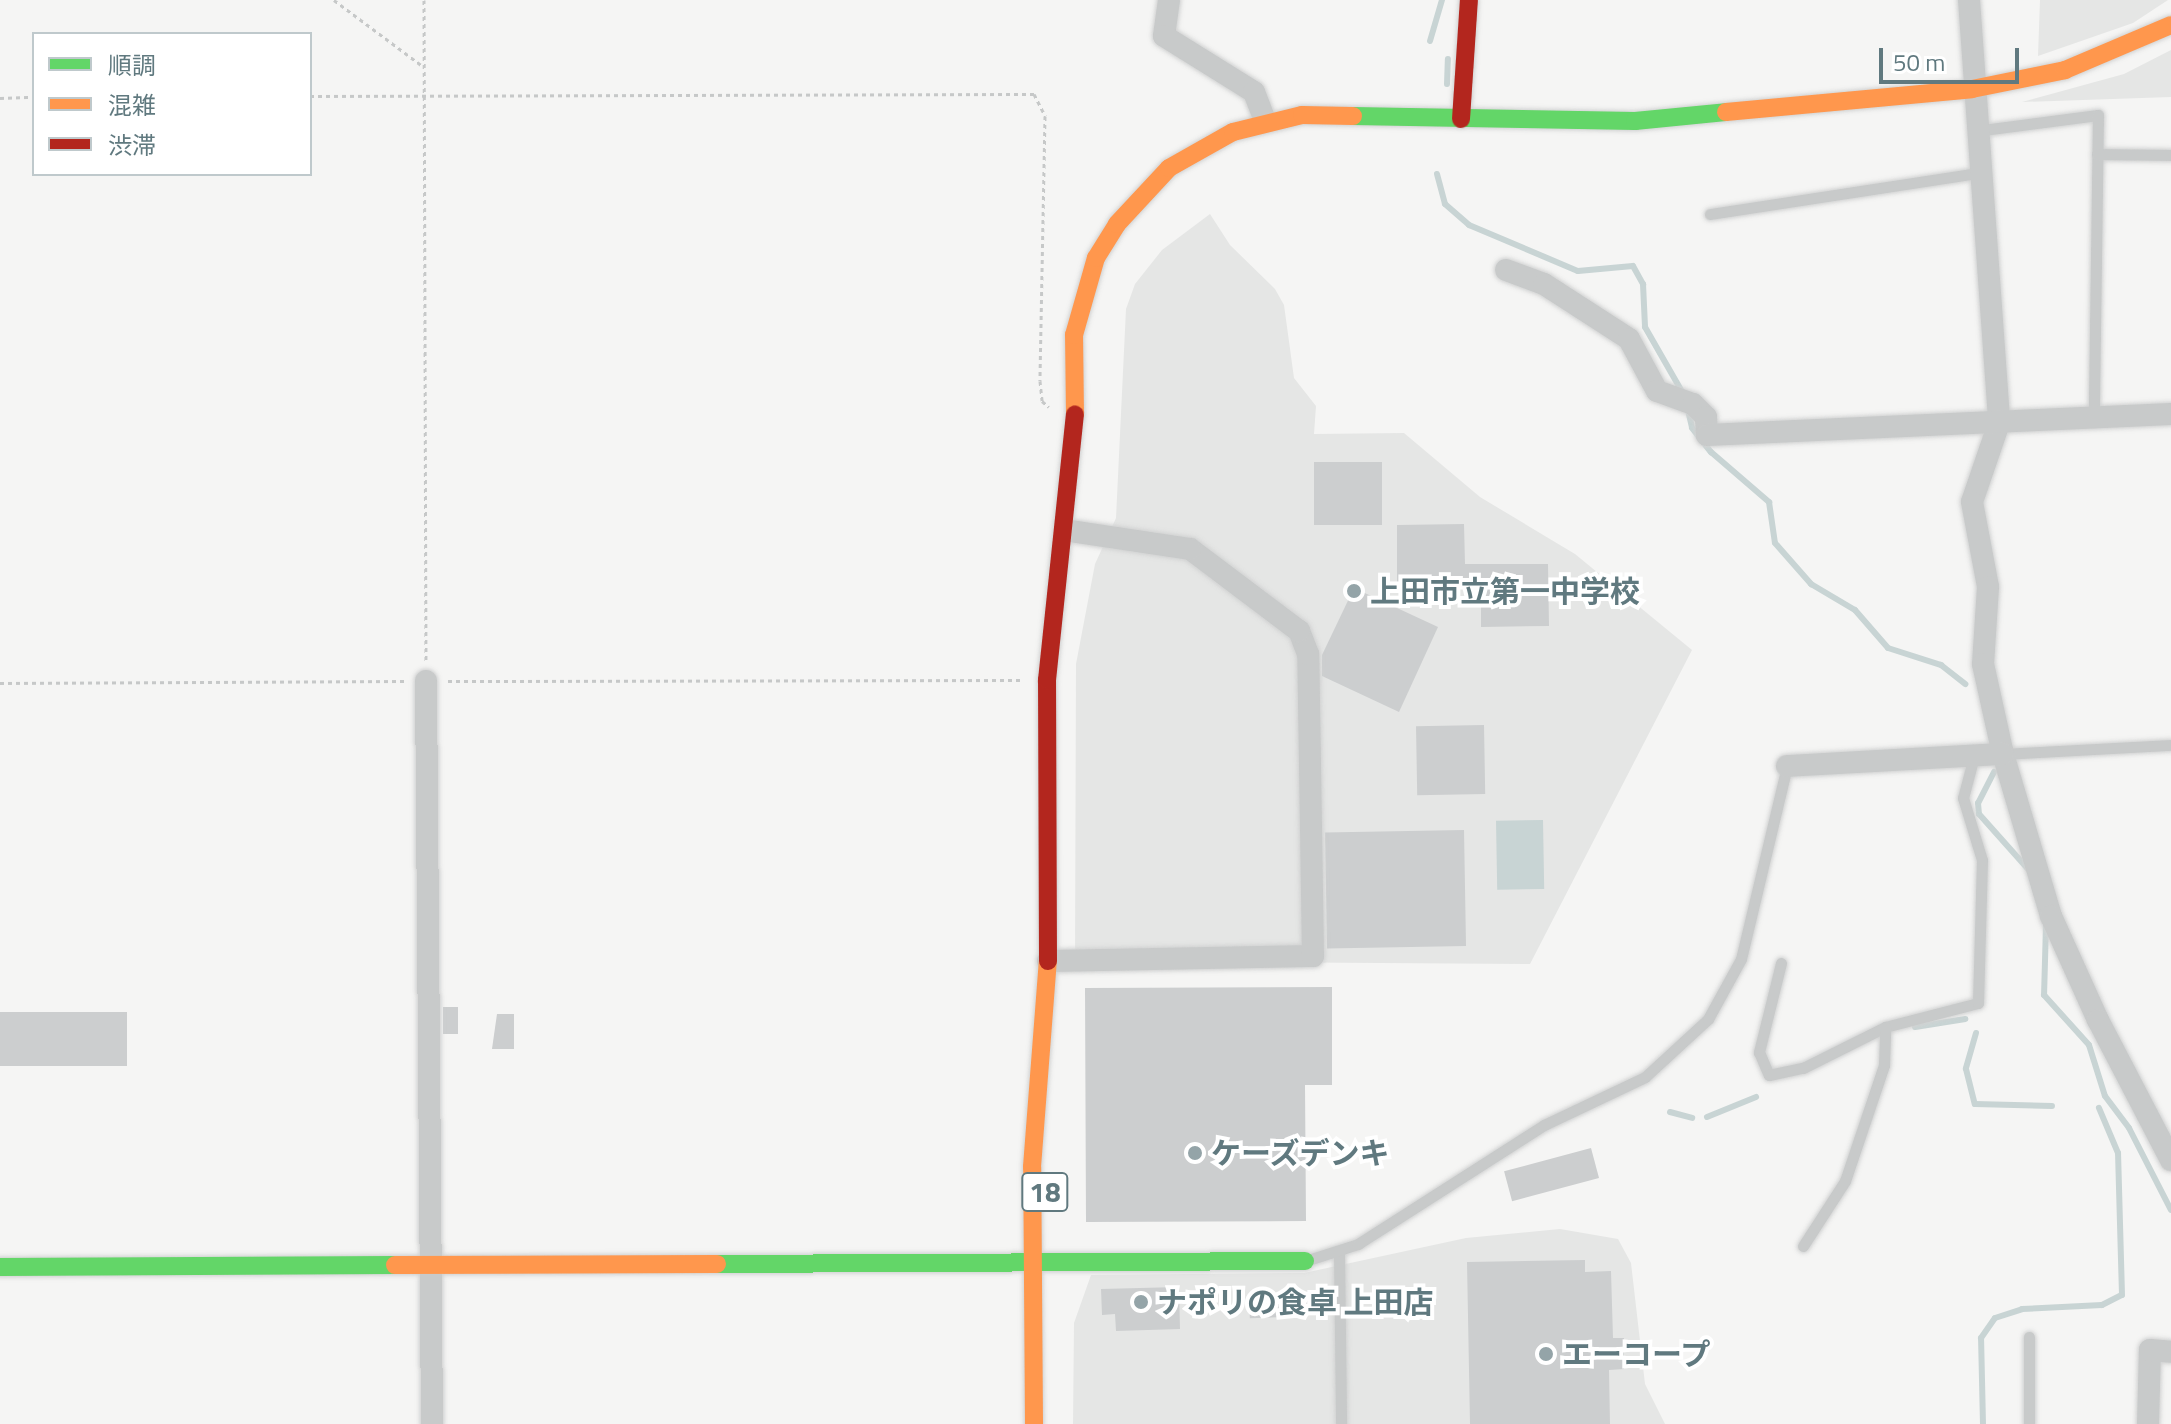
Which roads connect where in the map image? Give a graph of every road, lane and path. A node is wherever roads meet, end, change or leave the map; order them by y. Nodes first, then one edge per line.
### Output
1 (334, 0) edge
2 (424, 0) edge
3 (1169, 0) edge
4 (1469, 0) edge
5 (1969, 0) edge
6 (2171, 25) edge
7 (424, 67) junction
8 (1972, 89) junction
9 (426, 95) junction
10 (312, 96) edge
11 (32, 97) edge
12 (0, 98) edge
13 (1461, 119) junction
14 (1265, 120) junction
15 (1974, 131) junction
16 (2097, 154) junction
17 (2171, 155) edge
18 (1978, 173) junction
19 (1710, 214) dead end
20 (1506, 270) dead end
21 (2171, 414) edge
22 (2094, 415) junction
23 (1075, 419) junction
24 (1999, 423) junction
25 (1065, 530) junction
26 (1047, 680) junction
27 (426, 681) junction
28 (0, 683) edge
29 (2171, 745) edge
30 (2003, 754) junction
31 (1974, 756) junction
32 (1787, 766) joint
33 (1048, 961) junction
34 (1781, 963) dead end
35 (1885, 1027) junction
36 (2171, 1160) edge
37 (1803, 1246) dead end
38 (1339, 1252) junction
39 (1305, 1261) joint
40 (1040, 1263) junction
41 (0, 1267) edge
42 (432, 1267) junction
43 (2029, 1337) dead end
44 (2171, 1352) edge
45 (432, 1424) edge
46 (1034, 1424) edge
47 (1049, 1424) edge
48 (1341, 1424) edge
49 (2029, 1424) edge
50 (2148, 1424) edge

1 - 7 path
2 - 7 path
3 - 14 street
4 - 13 main road
5 - 8 street
6 - 8 main road
7 - 9 path
8 - 13 main road
8 - 15 street
9 - 10 path
9 - 23 path
9 - 27 path
11 - 12 path
13 - 14 main road
14 - 23 main road
15 - 16 lane
15 - 18 street
16 - 17 lane
16 - 22 lane
18 - 19 lane
18 - 24 street
20 - 24 street
21 - 22 street
22 - 24 street
23 - 25 main road
24 - 30 street
25 - 26 main road
25 - 33 street
26 - 27 path
26 - 33 main road
27 - 28 path
27 - 42 street
29 - 30 lane
30 - 31 street
30 - 36 street
31 - 32 street
31 - 35 lane
32 - 38 lane
33 - 40 main road, 18
34 - 35 lane
35 - 37 lane
38 - 39 lane
38 - 48 lane
39 - 40 main road
40 - 42 main road
40 - 46 main road, 18
40 - 47 main road, 18
41 - 42 main road
42 - 45 street
43 - 49 lane
44 - 50 street

